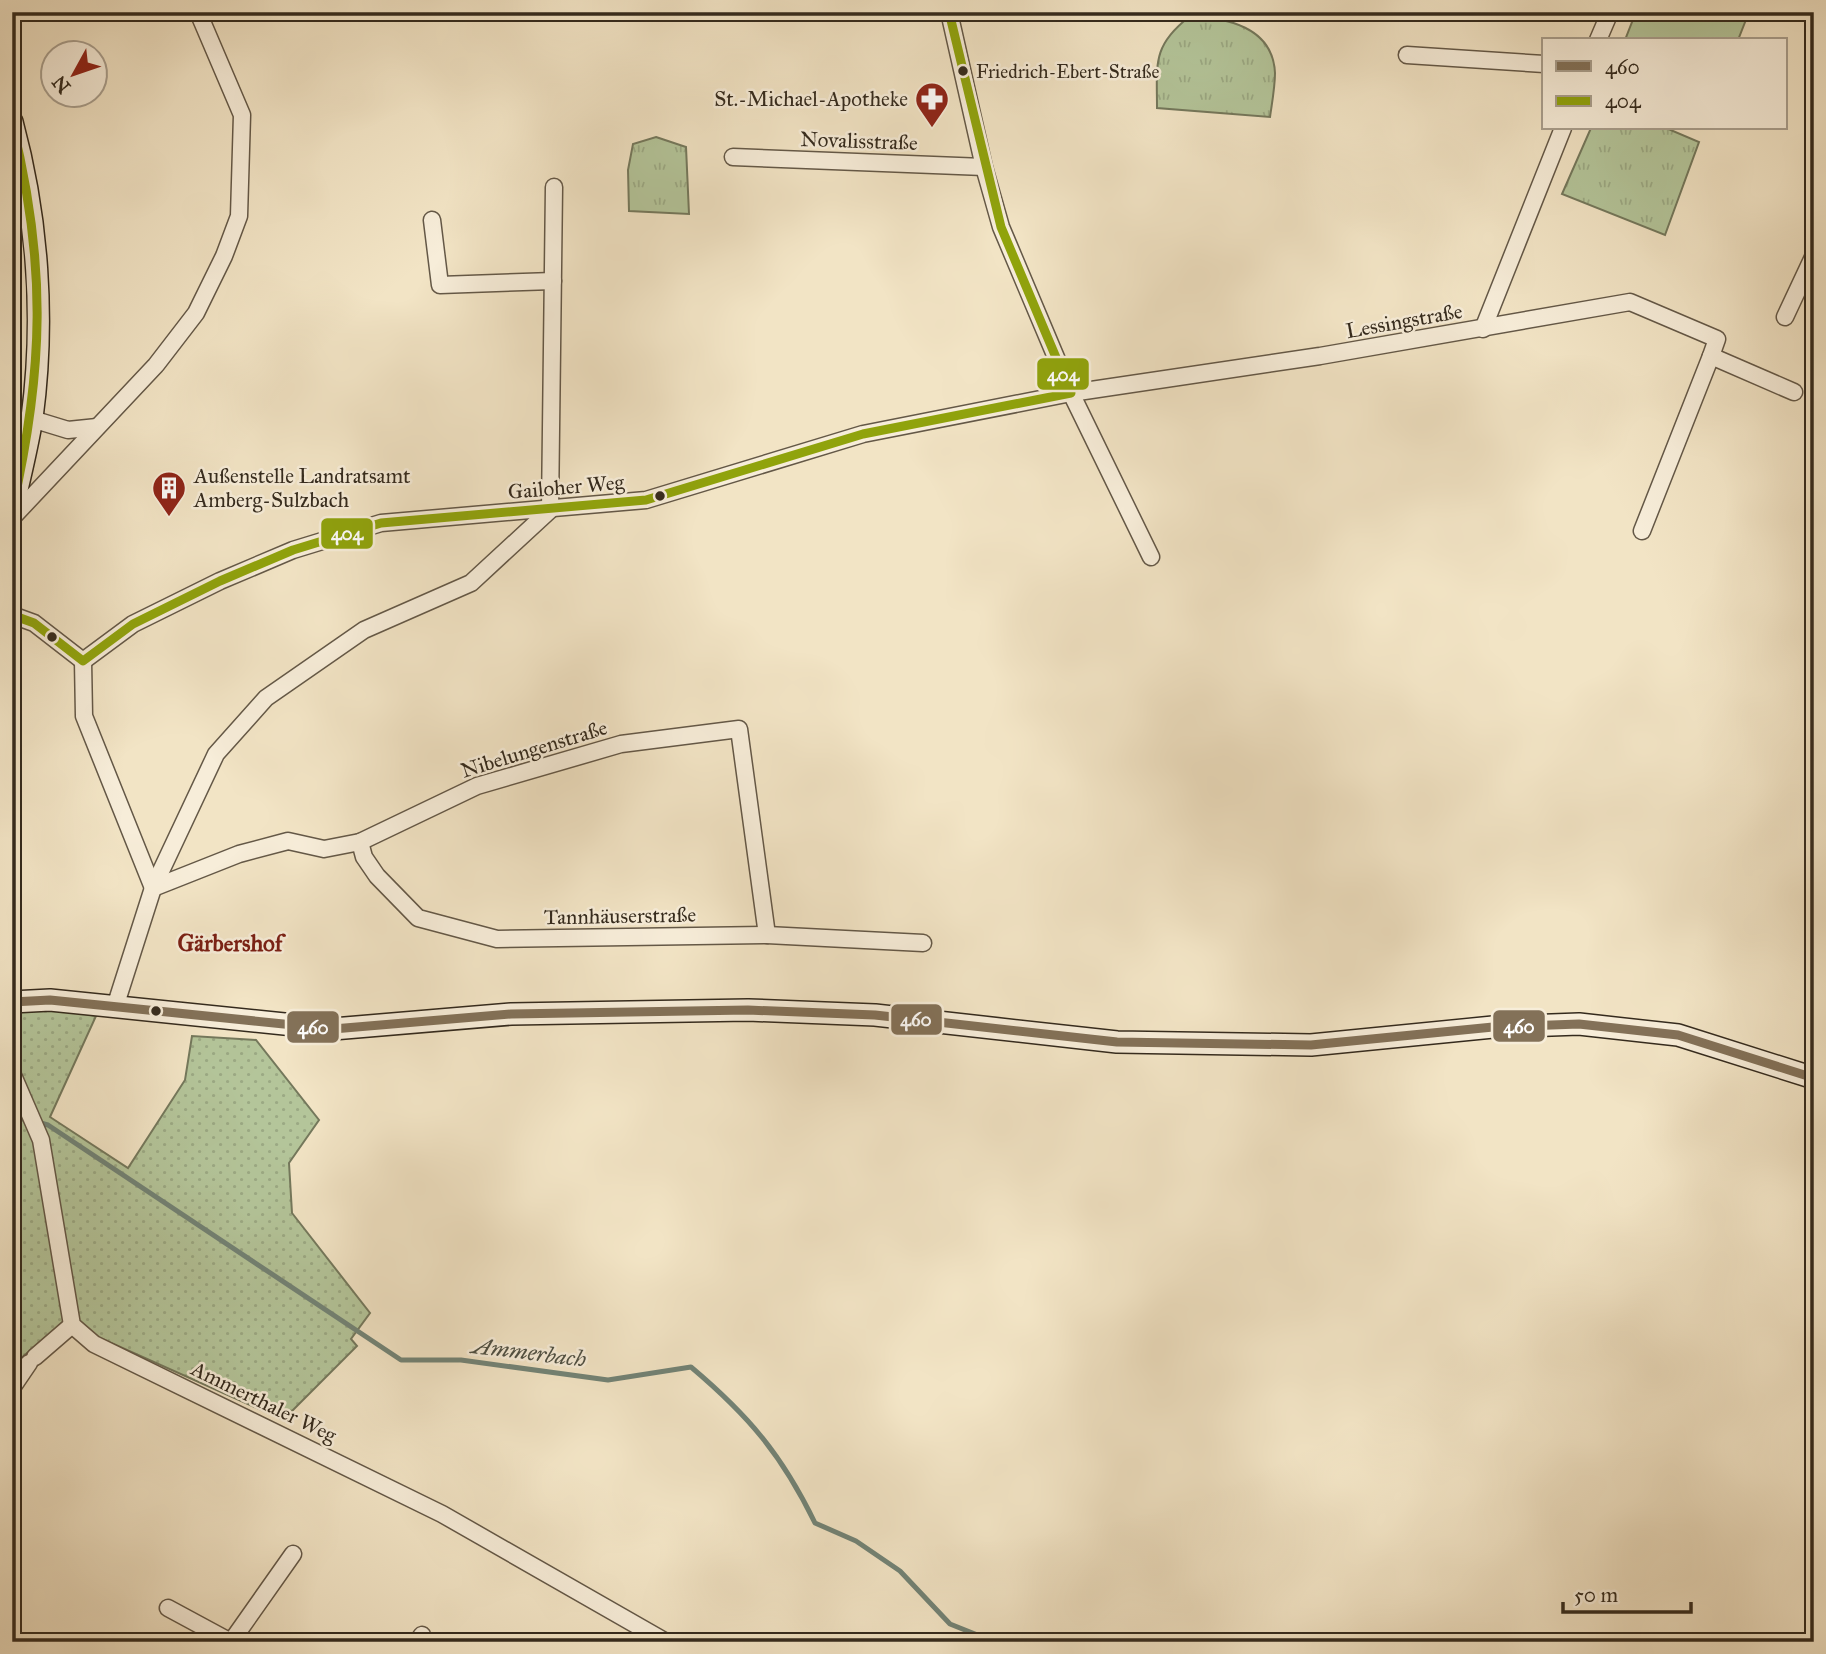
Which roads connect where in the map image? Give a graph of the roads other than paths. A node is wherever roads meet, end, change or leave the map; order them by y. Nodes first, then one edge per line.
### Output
1 (198, 12) edge
2 (949, 12) edge
3 (1609, 12) edge
4 (1599, 38) edge
5 (1407, 55) dead end
6 (1542, 64) edge
7 (12, 122) edge
8 (1562, 130) edge
9 (733, 157) dead end
10 (984, 167) junction
11 (554, 187) dead end
12 (432, 220) dead end
13 (1814, 255) edge
14 (552, 281) junction
15 (1785, 317) dead end
16 (1483, 328) junction
17 (1711, 356) junction
18 (1794, 392) dead end
19 (1071, 393) junction
20 (32, 419) junction
21 (97, 427) junction
22 (550, 510) junction
23 (12, 511) edge
24 (12, 518) edge
25 (1642, 531) dead end
26 (1151, 557) dead end
27 (12, 615) edge
28 (83, 661) junction
29 (360, 842) junction
30 (153, 888) junction
31 (767, 935) junction
32 (923, 943) dead end
33 (12, 1002) edge
34 (115, 1007) junction
35 (12, 1073) edge
36 (1814, 1078) edge
37 (72, 1325) junction
38 (12, 1388) edge
39 (293, 1554) dead end
40 (169, 1608) dead end
41 (231, 1642) edge
42 (666, 1642) edge

1 - 21 street
2 - 10 street
3 - 4 street
5 - 6 street
7 - 20 street
8 - 16 street
9 - 10 street, Novalisstraße
10 - 19 street
11 - 14 street
12 - 14 street
13 - 15 street
14 - 22 street
16 - 17 street, Lessingstraße
16 - 19 street, Lessingstraße
17 - 18 street
17 - 25 street
19 - 22 street, Gailoher Weg
19 - 26 street
20 - 21 street
20 - 23 street
21 - 24 street
22 - 28 street, Gailoher Weg
22 - 30 street
27 - 28 street
28 - 30 street
29 - 30 street, Nibelungenstraße
29 - 31 street, Tannhäuserstraße
29 - 31 street, Nibelungenstraße
30 - 34 street
31 - 32 street, Tannhäuserstraße
33 - 34 street
34 - 36 street
35 - 37 street
37 - 38 street
37 - 42 street, Ammerthaler Weg
39 - 41 street
40 - 41 street

